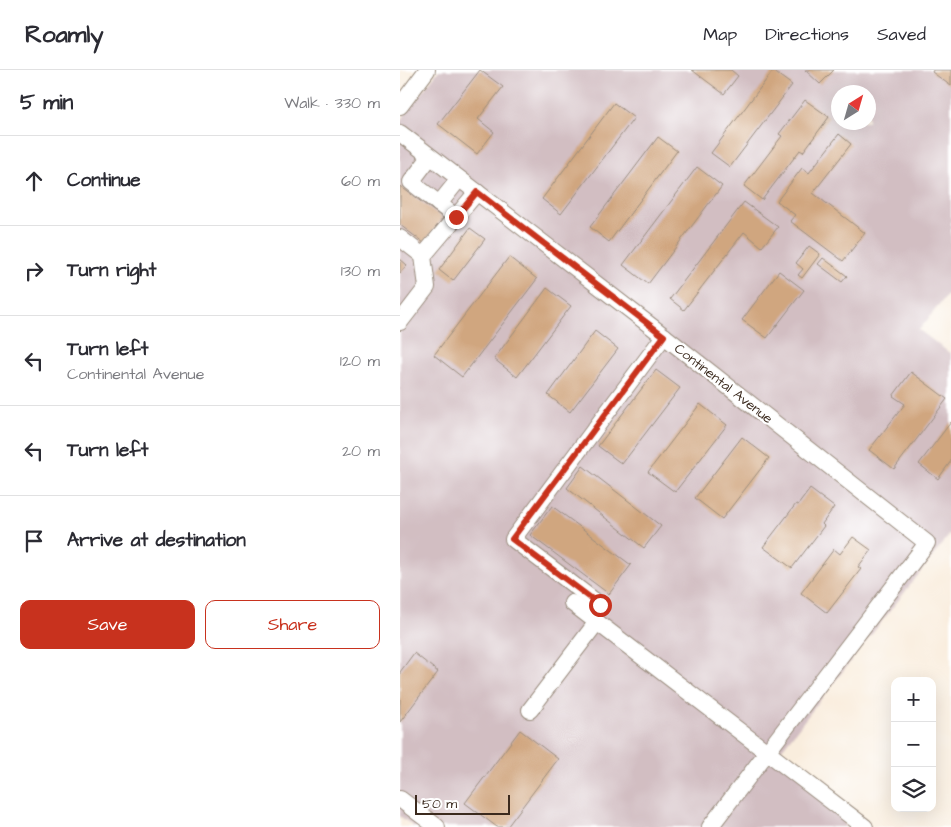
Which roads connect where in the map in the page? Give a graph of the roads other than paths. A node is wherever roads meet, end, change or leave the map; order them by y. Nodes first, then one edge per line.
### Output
1 (427, 70) edge
2 (400, 106) edge
3 (400, 133) edge
4 (430, 157) junction
5 (459, 178) junction
6 (477, 192) junction
7 (439, 204) junction
8 (456, 217) junction
9 (400, 238) edge
10 (423, 256) junction
11 (400, 322) edge
12 (664, 336) junction
13 (572, 603) dead end
14 (600, 605) dead end
15 (597, 622) junction
16 (530, 710) dead end
17 (767, 752) junction
18 (400, 799) edge
19 (437, 827) edge
20 (710, 827) edge
21 (865, 827) edge

1 - 2 street
3 - 4 street, Continental Avenue
4 - 5 street, Continental Avenue
4 - 7 street
5 - 6 street, Continental Avenue
5 - 7 street
6 - 8 street
6 - 12 street, Continental Avenue
7 - 8 street
8 - 10 street
9 - 10 street
10 - 11 street
12 - 14 street
12 - 17 street, Continental Avenue
13 - 15 street
15 - 16 street
15 - 17 street
17 - 20 street
17 - 21 street
18 - 19 street

